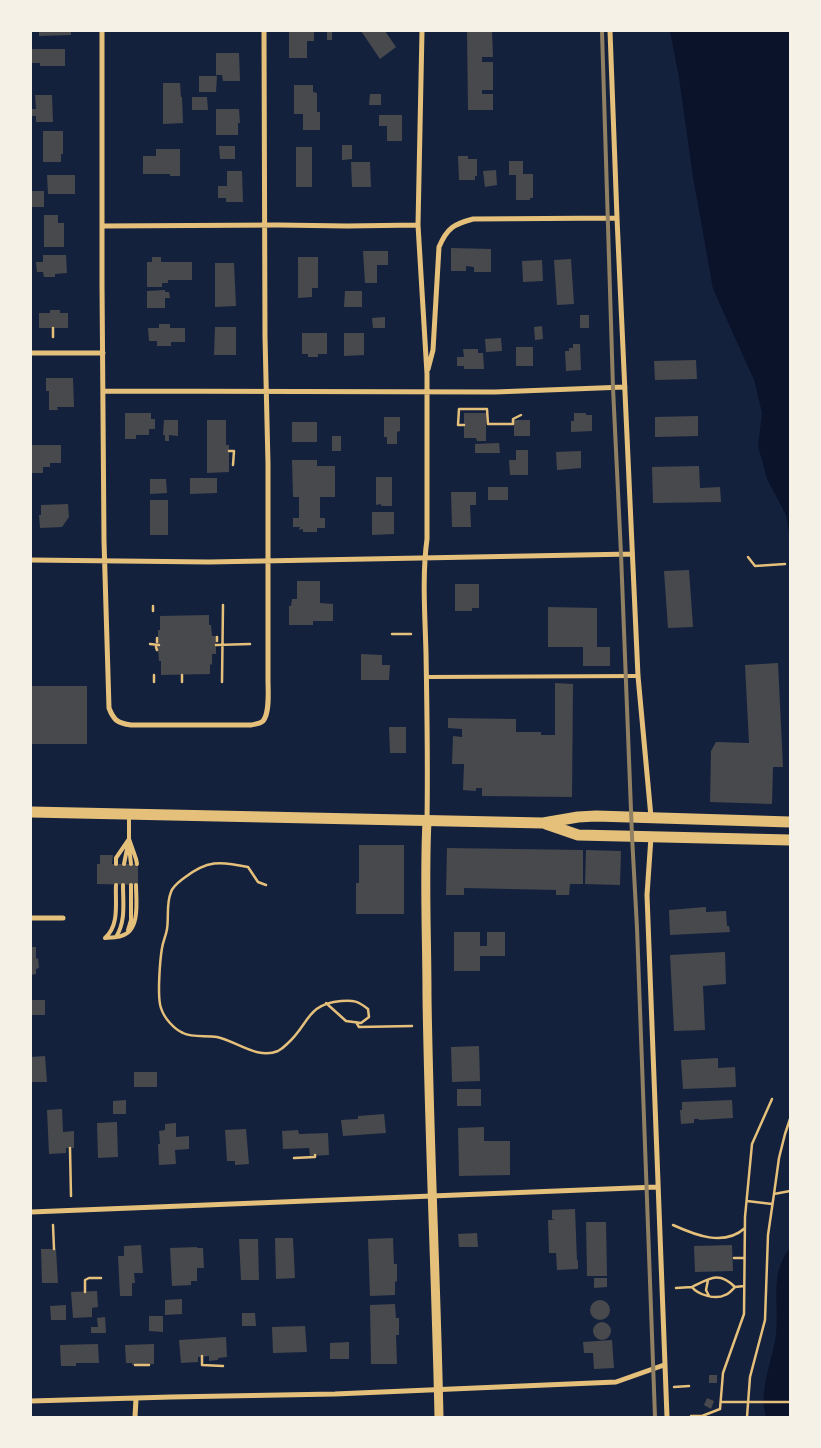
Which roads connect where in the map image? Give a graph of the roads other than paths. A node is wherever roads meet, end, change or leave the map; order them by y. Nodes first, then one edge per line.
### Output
1 (102, 31) edge
2 (264, 31) edge
3 (422, 31) edge
4 (610, 31) edge
5 (617, 218) junction
6 (265, 225) junction
7 (418, 225) junction
8 (103, 226) junction
9 (102, 352) junction
10 (31, 353) edge
11 (427, 374) junction
12 (625, 387) junction
13 (103, 392) junction
14 (266, 392) junction
15 (426, 392) junction
16 (632, 554) junction
17 (425, 558) junction
18 (31, 560) edge
19 (268, 561) junction
20 (104, 562) junction
21 (638, 676) junction
22 (427, 677) junction
23 (31, 812) edge
24 (129, 815) junction
25 (651, 818) junction
26 (426, 821) junction
27 (790, 822) edge
28 (543, 824) junction
29 (651, 837) junction
30 (129, 839) junction
31 (790, 840) edge
32 (116, 864) dead end
33 (124, 864) dead end
34 (131, 864) dead end
35 (137, 864) dead end
36 (116, 885) dead end
37 (124, 885) dead end
38 (131, 885) dead end
39 (136, 885) dead end
40 (31, 918) edge
41 (63, 918) dead end
42 (128, 932) junction
43 (116, 937) junction
44 (657, 1187) junction
45 (433, 1196) junction
46 (31, 1212) edge
47 (664, 1365) junction
48 (438, 1390) junction
49 (136, 1398) junction
50 (31, 1401) edge
51 (135, 1417) edge
52 (439, 1417) edge
53 (667, 1417) edge

1 - 8 street
2 - 6 street
3 - 7 street
4 - 5 street
5 - 11 street
5 - 12 street
6 - 7 street
6 - 8 street
6 - 14 street
7 - 11 street
8 - 9 street
9 - 10 street
9 - 13 street
11 - 15 street
12 - 15 street
12 - 16 street
13 - 14 street
13 - 20 street
14 - 15 street
14 - 19 street
15 - 17 street
16 - 17 street
16 - 21 street
17 - 19 street
17 - 22 street
18 - 20 street
19 - 20 street
19 - 20 street
21 - 22 lane
21 - 25 street
22 - 26 street
23 - 24 highway
24 - 26 highway
24 - 30 lane
25 - 27 highway
25 - 28 highway
26 - 28 highway
26 - 45 street
28 - 29 highway
29 - 31 highway
29 - 44 street
30 - 32 lane
30 - 33 lane
30 - 34 lane
30 - 35 lane
36 - 43 lane
37 - 43 lane
38 - 42 lane
39 - 42 lane
40 - 41 street
42 - 43 lane
44 - 45 street
44 - 47 street
45 - 46 street
45 - 48 street
47 - 48 street
47 - 53 street
48 - 49 street
48 - 52 street
49 - 50 street
49 - 51 street

